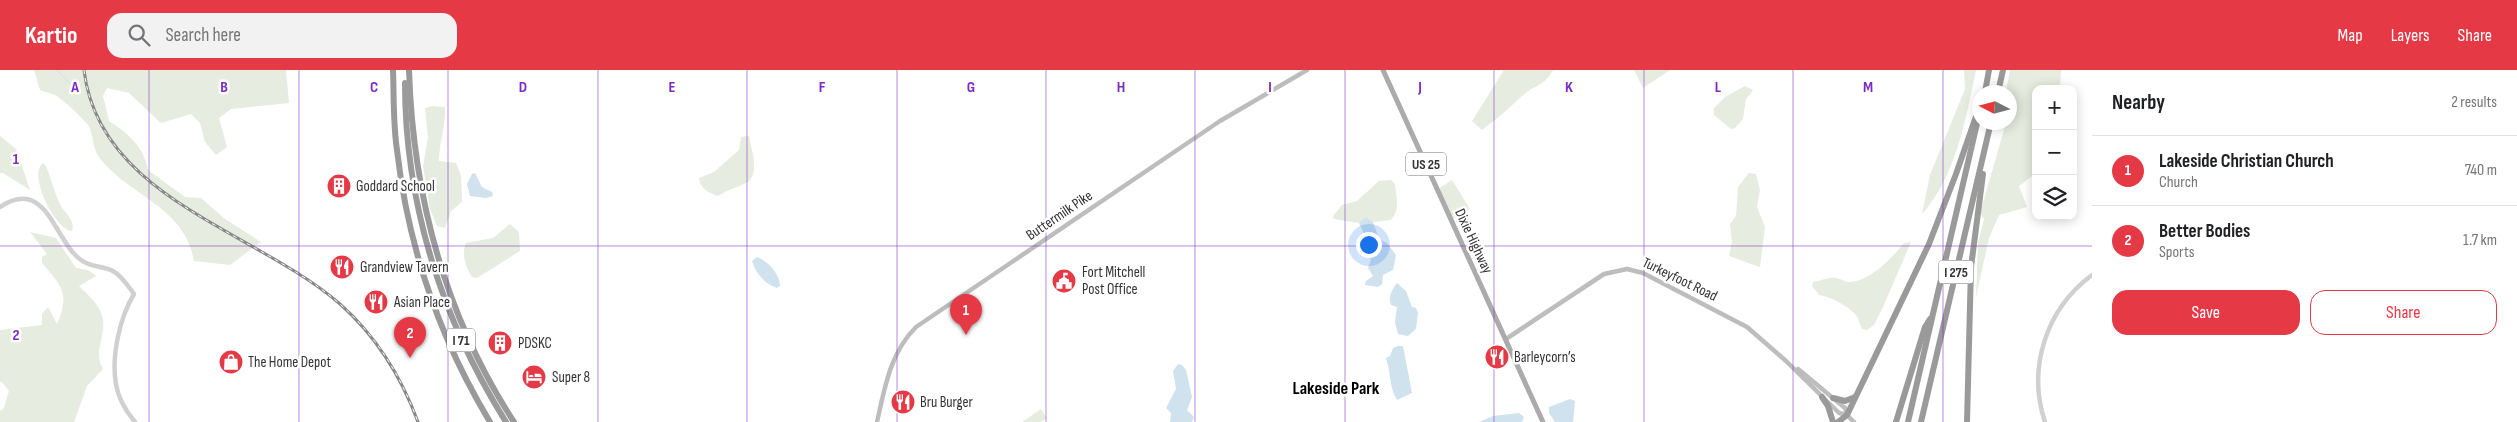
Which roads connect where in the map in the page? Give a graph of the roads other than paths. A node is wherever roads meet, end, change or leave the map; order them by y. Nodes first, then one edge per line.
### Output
1 (393, 70) edge
2 (407, 70) edge
3 (1306, 70) edge
4 (1383, 70) edge
5 (1989, 70) edge
6 (2003, 70) edge
7 (1986, 85) edge
8 (2000, 85) edge
9 (1972, 128) edge
10 (1976, 130) edge
11 (1989, 131) joint
12 (0, 207) edge
13 (432, 251) junction
14 (2092, 275) edge
15 (1934, 314) junction
16 (1506, 339) junction
17 (1786, 361) junction
18 (483, 368) junction
19 (1822, 397) junction
20 (1855, 397) junction
21 (1834, 398) junction
22 (1847, 415) junction
23 (135, 422) edge
24 (490, 422) edge
25 (506, 422) edge
26 (514, 422) edge
27 (518, 422) edge
28 (877, 422) edge
29 (1543, 422) edge
30 (1832, 422) edge
31 (1838, 422) edge
32 (1854, 422) edge
33 (1896, 422) edge
34 (1908, 422) edge
35 (1921, 422) edge
36 (1968, 422) edge
37 (2045, 422) edge

1 - 24 highway, I 71
2 - 13 highway, I 71
3 - 28 main road, Buttermilk Pike
4 - 16 main road, Dixie Highway / US 25
5 - 7 highway
6 - 8 highway
9 - 20 highway
10 - 15 highway, I 275
11 - 35 highway, I 275
11 - 36 highway
12 - 23 street
13 - 18 highway
13 - 25 highway, I 71
14 - 37 street
15 - 33 highway
15 - 34 highway, I 275
16 - 17 main road, Turkeyfoot Road
16 - 29 main road, Dixie Highway / US 25
17 - 19 main road, Turkeyfoot Road
17 - 21 main road, Turkeyfoot Road
18 - 26 highway
18 - 27 highway
19 - 22 main road, Turkeyfoot Road
19 - 30 highway
20 - 21 highway
20 - 22 highway
21 - 22 main road, Turkeyfoot Road
22 - 31 highway
22 - 32 main road, Turkeyfoot Road

